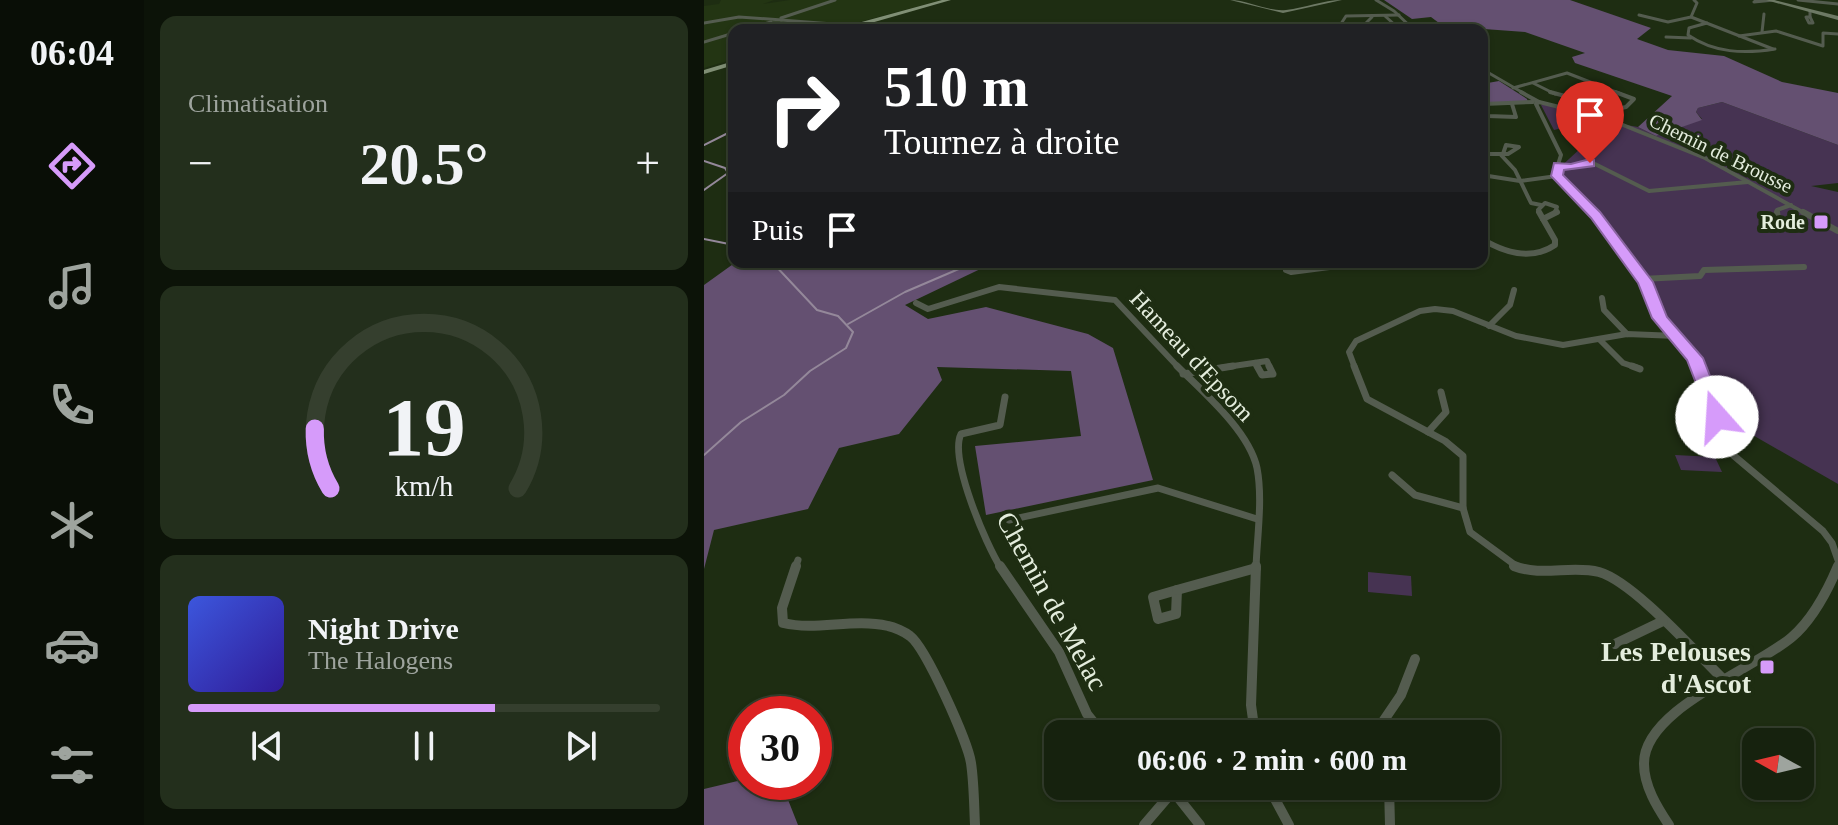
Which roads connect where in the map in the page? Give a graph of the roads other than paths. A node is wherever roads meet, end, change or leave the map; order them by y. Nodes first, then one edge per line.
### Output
1 (835, 0) edge
2 (950, 0) edge
3 (1232, 0) edge
4 (1335, 0) edge
5 (1376, 0) edge
6 (1694, 0) edge
7 (1757, 0) edge
8 (1771, 0) edge
9 (1798, 0) edge
10 (1810, 1) edge
11 (1837, 3) edge
12 (1764, 14) dead end
13 (1399, 15) junction
14 (1639, 15) dead end
15 (1385, 16) junction
16 (1838, 16) edge
17 (1372, 17) junction
18 (1691, 17) junction
19 (777, 20) junction
20 (704, 23) edge
21 (1707, 23) junction
22 (763, 24) edge
23 (801, 24) edge
24 (832, 24) edge
25 (873, 24) edge
26 (1340, 24) edge
27 (1366, 24) edge
28 (1394, 24) edge
29 (1408, 24) edge
30 (1762, 32) junction
31 (1838, 34) edge
32 (728, 35) edge
33 (1739, 36) junction
34 (1666, 37) dead end
35 (1691, 38) junction
36 (704, 42) edge
37 (728, 64) edge
38 (704, 71) edge
39 (1488, 73) edge
40 (1533, 83) junction
41 (1513, 88) junction
42 (1536, 102) junction
43 (1488, 103) edge
44 (1512, 104) junction
45 (1616, 110) junction
46 (1592, 115) junction
47 (1488, 116) edge
48 (1488, 154) edge
49 (1559, 166) junction
50 (1488, 176) edge
51 (1557, 176) junction
52 (1520, 181) junction
53 (1748, 182) junction
54 (1541, 205) junction
55 (1791, 205) junction
56 (1543, 219) junction
57 (1772, 221) dead end
58 (1838, 231) edge
59 (1488, 242) edge
60 (1799, 266) dead end
61 (1642, 279) junction
62 (1514, 290) dead end
63 (1602, 298) dead end
64 (916, 303) dead end
65 (1489, 326) junction
66 (1627, 334) junction
67 (1677, 336) junction
68 (1600, 340) junction
69 (1255, 363) dead end
70 (1640, 369) dead end
71 (1183, 374) junction
72 (1441, 392) dead end
73 (1005, 397) dead end
74 (1428, 432) junction
75 (1392, 475) dead end
76 (1463, 508) junction
77 (1257, 519) junction
78 (1009, 520) dead end
79 (798, 560) dead end
80 (1838, 560) edge
81 (1838, 566) edge
82 (1256, 568) junction
83 (1177, 590) dead end
84 (1663, 621) junction
85 (1615, 644) dead end
86 (1415, 659) dead end
87 (1725, 681) junction
88 (1092, 720) edge
89 (1253, 720) edge
90 (1384, 720) edge
91 (1163, 800) edge
92 (1181, 800) edge
93 (1276, 800) edge
94 (1389, 800) edge
95 (975, 825) edge
96 (1144, 825) edge
97 (1200, 825) edge
98 (1289, 825) edge
99 (1390, 825) edge
100 (1669, 825) edge

1 - 19 street
2 - 25 main road
3 - 4 street
5 - 13 street
6 - 18 street
7 - 8 street
8 - 16 street
9 - 10 street
10 - 11 street
12 - 30 street
13 - 15 street
13 - 29 street
14 - 18 street
15 - 17 street
15 - 28 street
17 - 26 street
17 - 27 street
18 - 21 street
19 - 20 street
19 - 22 street
19 - 23 street
19 - 24 street
21 - 33 street
21 - 35 street
30 - 31 street
30 - 33 street
32 - 36 street
33 - 35 street
34 - 35 street
37 - 38 main road
39 - 41 street
40 - 41 street
40 - 45 street
40 - 45 street
41 - 42 street
42 - 44 street
42 - 46 street, Chemin de Brousse
42 - 49 street
43 - 44 street
44 - 47 street
45 - 46 street
46 - 53 street, Chemin de Brousse
48 - 52 street
49 - 51 street
49 - 53 street
50 - 52 street
51 - 52 street
51 - 61 street
52 - 54 street
53 - 55 street, Chemin de Brousse
54 - 56 street
54 - 56 street
55 - 57 street
55 - 58 street, Chemin de Brousse
56 - 59 street
60 - 61 street
61 - 67 street
62 - 65 street
63 - 66 street
64 - 71 street, Hameau d'Epsom
65 - 68 street
65 - 74 street
66 - 67 street
66 - 68 street
67 - 80 street
68 - 70 street
69 - 71 street
71 - 77 street, Hameau d'Epsom
72 - 74 street
73 - 88 street, Chemin de Melac
74 - 76 street
75 - 76 street
76 - 84 street
77 - 78 street
77 - 82 street, Hameau d'Epsom
79 - 95 street
81 - 87 street
82 - 83 street
82 - 89 street, Hameau d'Epsom
84 - 85 street
84 - 87 street
86 - 90 street
87 - 100 street
91 - 96 street
92 - 97 street
93 - 98 street
94 - 99 street

